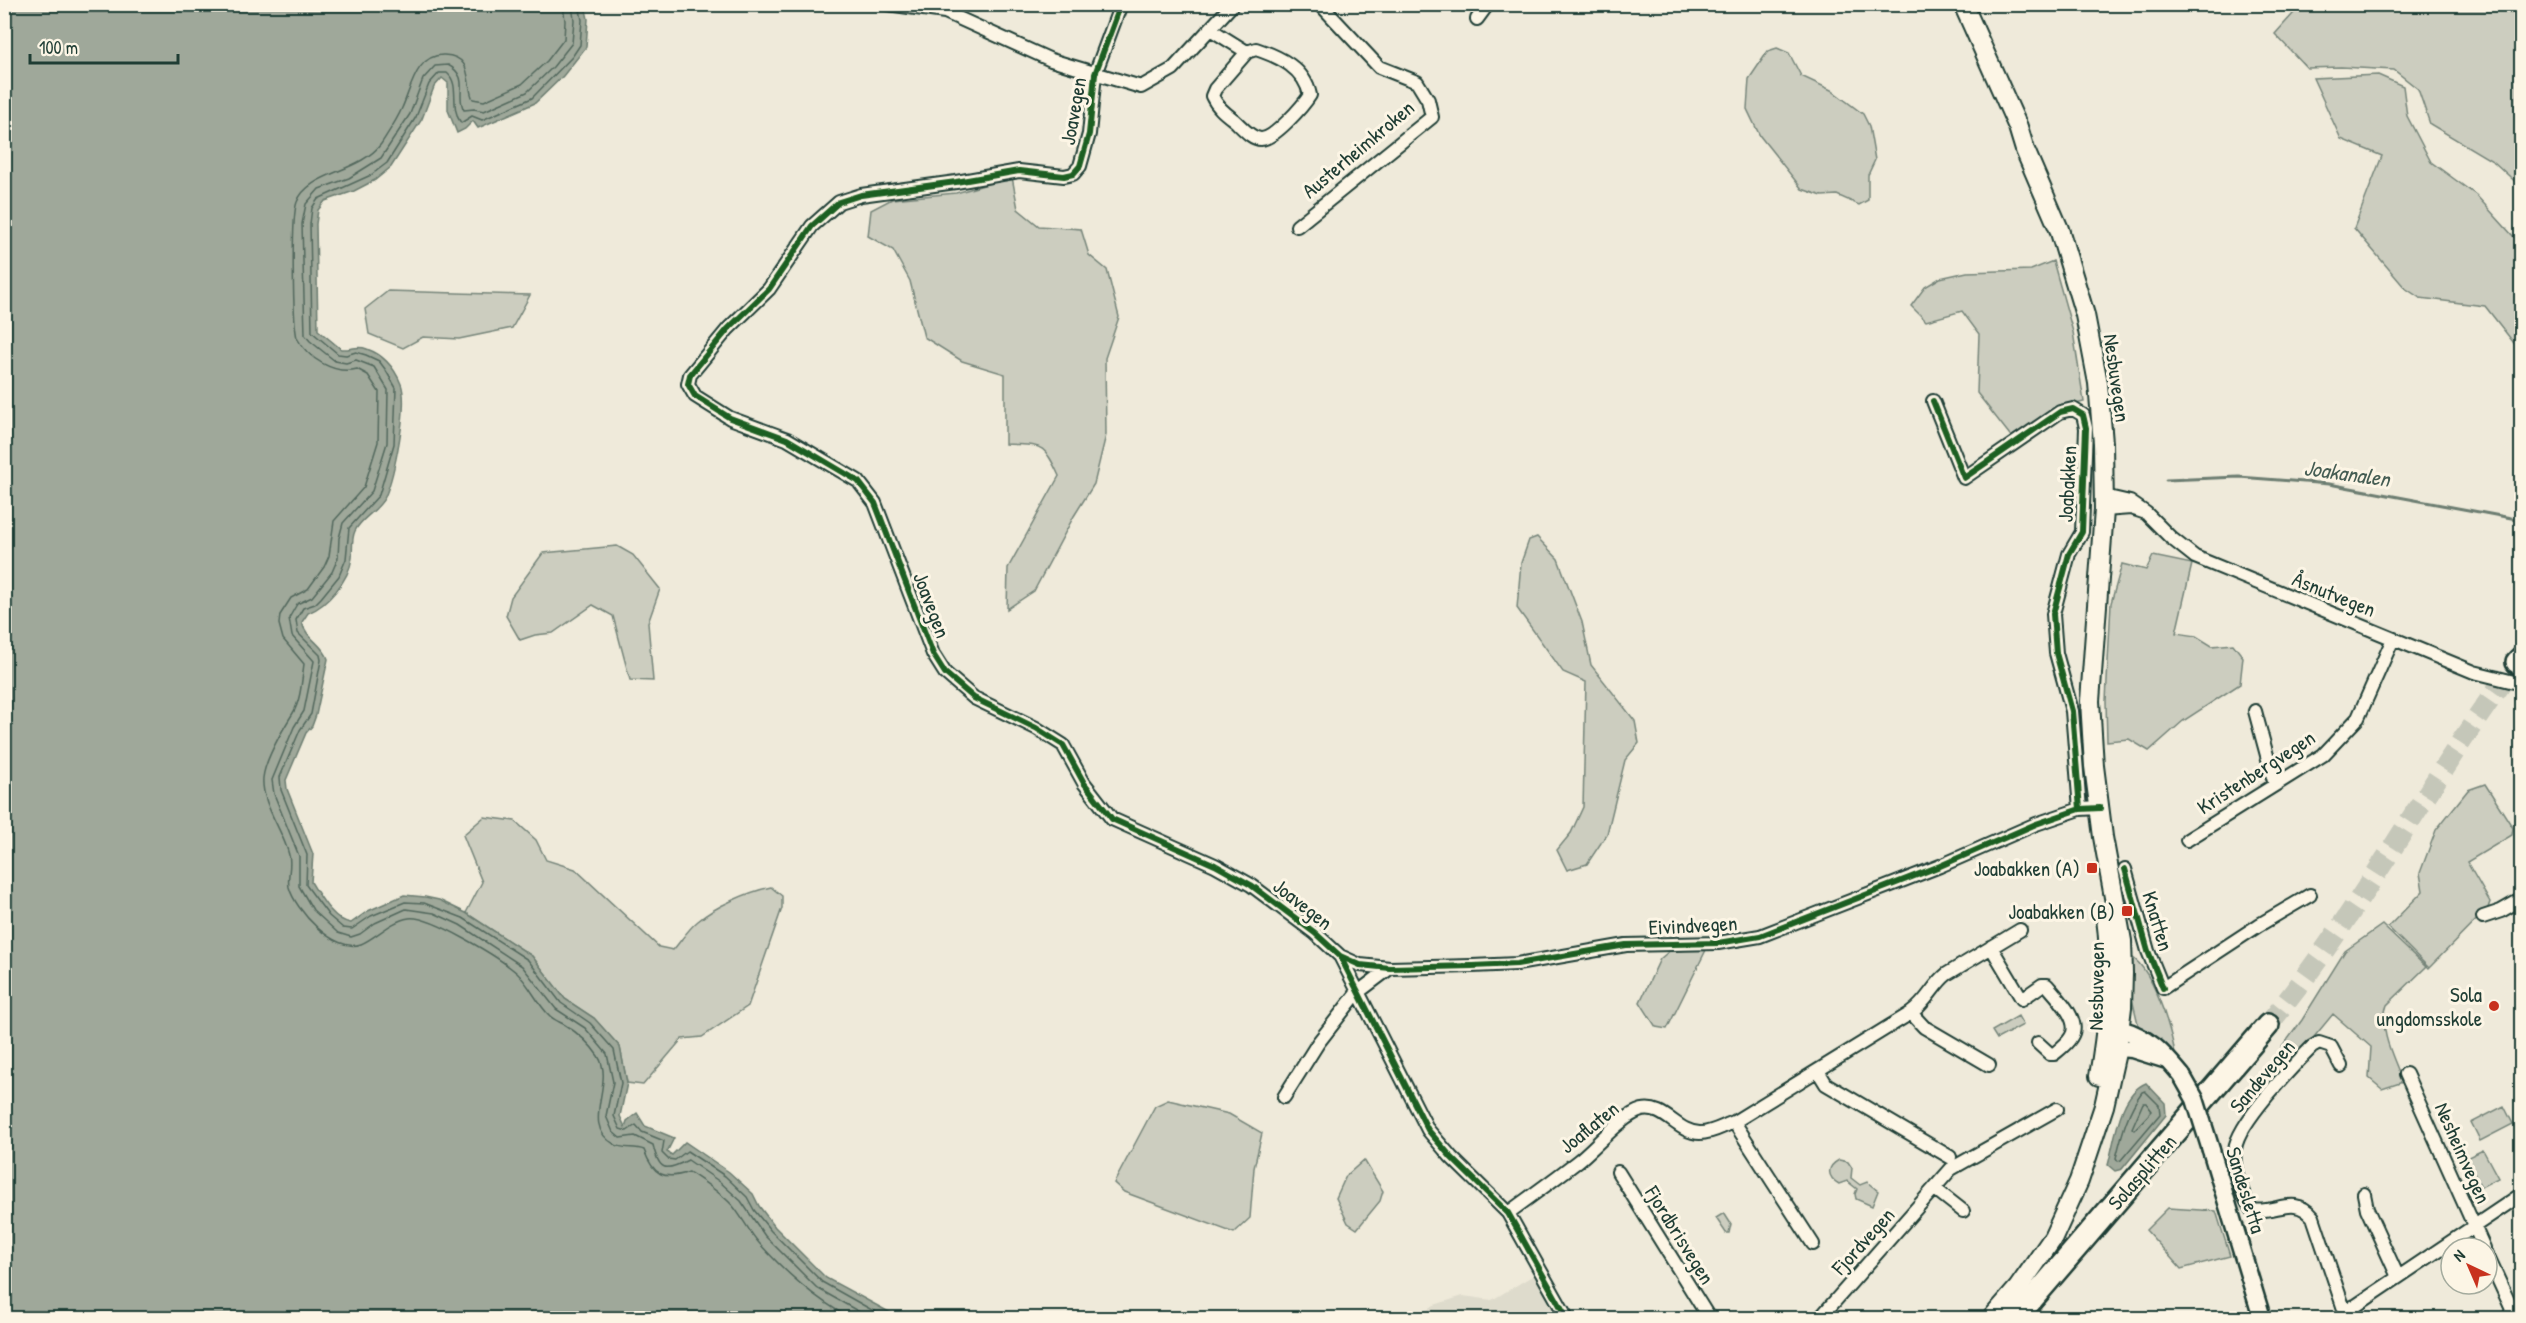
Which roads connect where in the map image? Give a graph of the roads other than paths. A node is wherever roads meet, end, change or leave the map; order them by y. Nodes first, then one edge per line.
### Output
1 (887, 4) edge
2 (1121, 4) edge
3 (1233, 4) edge
4 (1320, 4) edge
5 (1951, 4) edge
6 (1963, 4) edge
7 (1488, 5) edge
8 (1477, 20) dead end
9 (1210, 29) junction
10 (1247, 52) junction
11 (1095, 74) junction
12 (2025, 150) junction
13 (1297, 226) dead end
14 (1933, 401) dead end
15 (2104, 503) junction
16 (2393, 639) junction
17 (2522, 684) edge
18 (2255, 711) dead end
19 (2275, 785) junction
20 (2100, 808) junction
21 (2080, 809) junction
22 (2187, 840) dead end
23 (2117, 871) junction
24 (2310, 895) dead end
25 (2522, 899) edge
26 (2483, 917) dead end
27 (2020, 930) dead end
28 (1990, 947) junction
29 (1340, 956) junction
30 (1390, 968) junction
31 (1357, 993) junction
32 (1911, 1013) junction
33 (2114, 1038) junction
34 (2038, 1043) dead end
35 (1989, 1065) dead end
36 (2341, 1066) dead end
37 (1818, 1071) junction
38 (2406, 1074) dead end
39 (1284, 1097) dead end
40 (2057, 1109) dead end
41 (1734, 1122) junction
42 (1950, 1157) dead end
43 (1618, 1172) dead end
44 (1935, 1189) junction
45 (2364, 1194) dead end
46 (2522, 1194) edge
47 (1963, 1211) dead end
48 (1508, 1213) junction
49 (2474, 1224) junction
50 (2479, 1236) edge
51 (1813, 1244) dead end
52 (2398, 1277) junction
53 (2499, 1281) edge
54 (2345, 1315) edge
55 (1567, 1318) edge
56 (1709, 1318) edge
57 (1820, 1318) edge
58 (1992, 1318) edge
59 (2016, 1318) edge
60 (2034, 1318) edge
61 (2262, 1318) edge
62 (2516, 1318) edge

1 - 11 street
2 - 11 street, Joavegen
3 - 9 street
4 - 13 street, Austerheimkroken
5 - 12 main road, Nesbuvegen
6 - 12 main road, Nesbuvegen
7 - 8 street
9 - 10 street
9 - 11 street
10 - 10 street
11 - 29 street, Joavegen
12 - 15 main road, Nesbuvegen
14 - 21 street, Joabakken
15 - 16 street, Åsnutvegen
15 - 20 main road, Nesbuvegen
16 - 17 street, Åsnutvegen
16 - 19 street, Kristenbergvegen
18 - 19 street
19 - 22 street, Kristenbergvegen
20 - 21 street, Eivindvegen
20 - 23 main road, Nesbuvegen
21 - 30 street, Eivindvegen
23 - 24 street, Knatten
23 - 33 main road, Nesbuvegen
25 - 26 street
27 - 28 street, Joaflaten
28 - 32 street, Joaflaten
28 - 34 street
29 - 30 street, Eivindvegen
29 - 31 street, Joavegen
30 - 31 street
31 - 39 street
31 - 48 street, Joavegen
32 - 35 street
32 - 37 street, Joaflaten
33 - 58 main road, Nesbuvegen
33 - 61 street, Sandesletta, bridge
36 - 54 street, Sandevegen
37 - 41 street, Joaflaten
37 - 42 street
38 - 49 street, Nesheimvegen
40 - 44 street, Fjordvegen
41 - 48 street, Joaflaten
41 - 51 street
43 - 56 street, Fjordbrisvegen
44 - 47 street
44 - 57 street, Fjordvegen
45 - 52 street
46 - 49 street
48 - 55 street, Joavegen
49 - 50 street, Nesheimvegen
49 - 52 street
52 - 54 street
53 - 62 street
59 - 60 highway, Solasplitten

